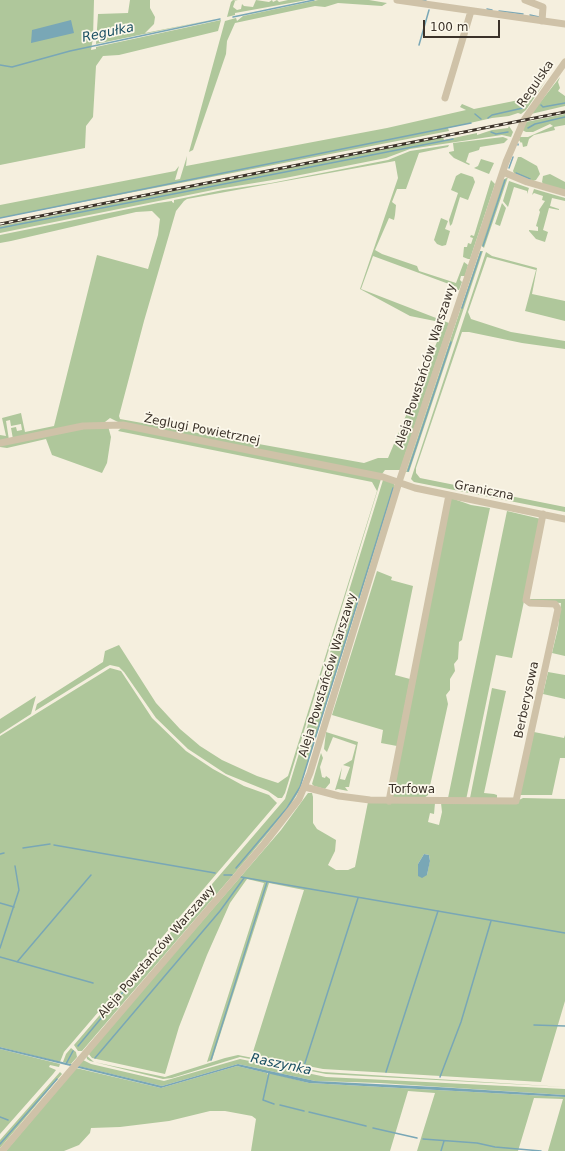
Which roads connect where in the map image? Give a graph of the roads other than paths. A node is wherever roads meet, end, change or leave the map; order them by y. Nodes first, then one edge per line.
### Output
1 (397, 0) edge
2 (525, 0) edge
3 (471, 11) junction
4 (542, 21) junction
5 (565, 24) edge
6 (565, 62) edge
7 (445, 98) dead end
8 (524, 120) joint
9 (503, 172) junction
10 (565, 193) edge
11 (0, 443) edge
12 (399, 482) junction
13 (449, 495) junction
14 (543, 514) junction
15 (565, 519) edge
16 (305, 787) junction
17 (518, 798) joint
18 (389, 801) junction
19 (2, 1151) edge

1 - 3 street
2 - 4 street
3 - 4 street
3 - 7 street
4 - 5 street
6 - 8 street, Regulska
8 - 9 street, Aleja Powstańców Warszawy
9 - 10 street
9 - 12 street, Aleja Powstańców Warszawy
11 - 12 street, Żeglugi Powietrznej
12 - 13 street, Graniczna
12 - 16 street, Aleja Powstańców Warszawy
13 - 14 street, Graniczna
13 - 18 street
14 - 15 street, Graniczna
14 - 17 street, Berberysowa
16 - 18 street, Torfowa
16 - 19 street, Aleja Powstańców Warszawy
17 - 18 street, Torfowa

